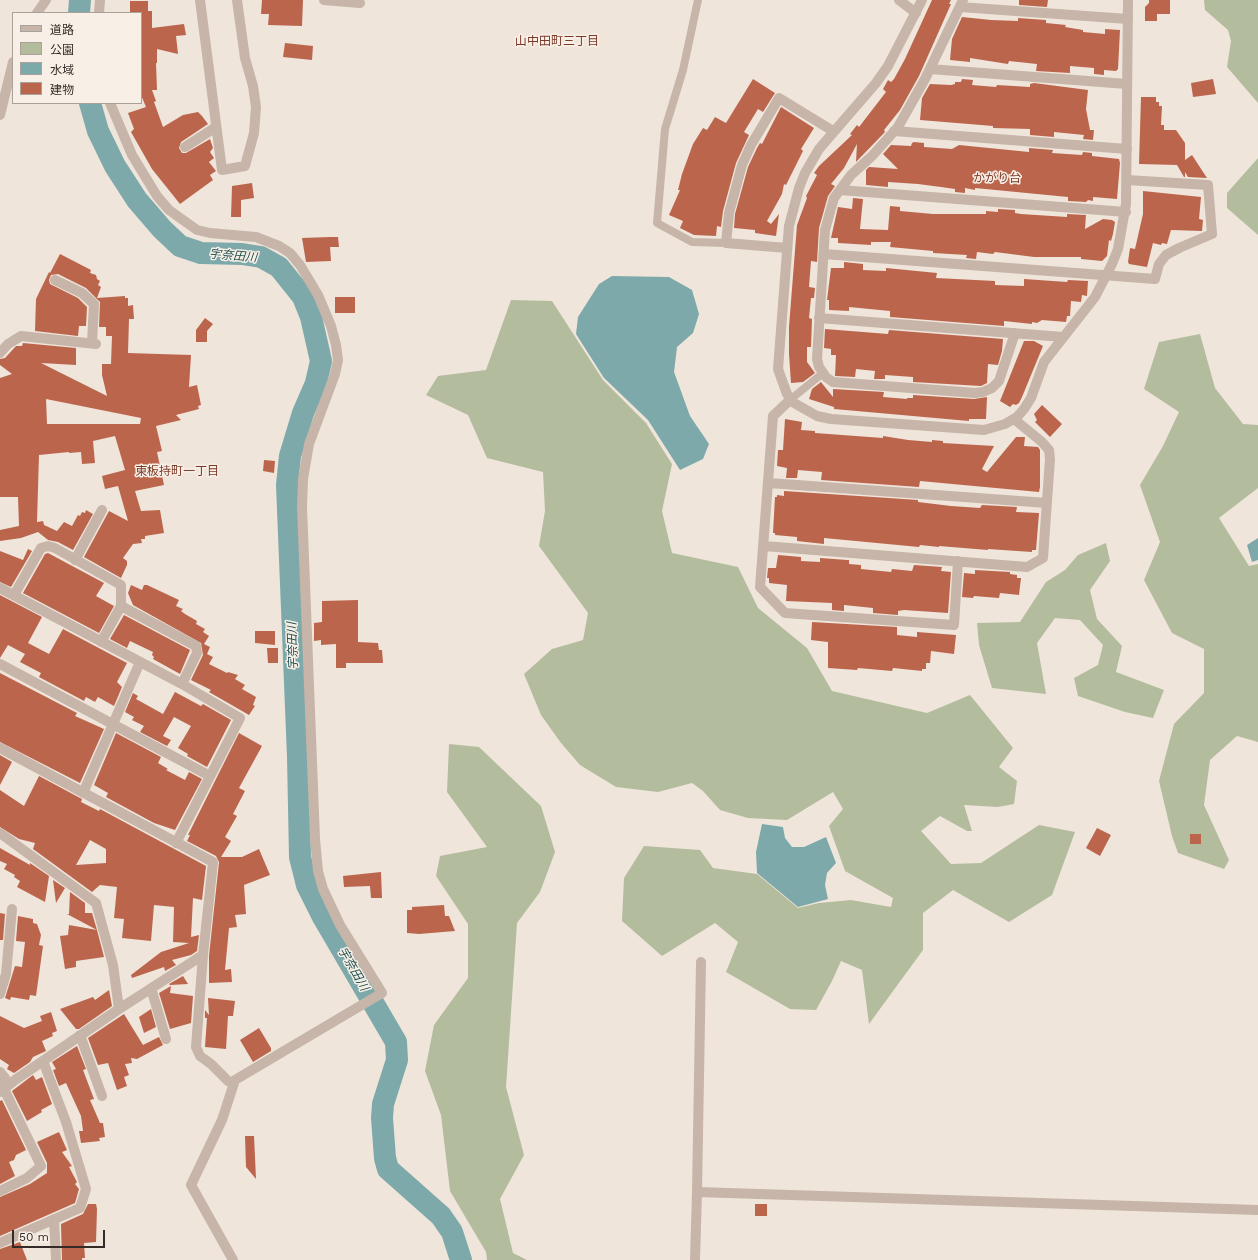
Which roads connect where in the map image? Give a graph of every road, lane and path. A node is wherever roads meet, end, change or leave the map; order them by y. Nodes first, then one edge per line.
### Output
1 (46, 0) edge
2 (100, 0) edge
3 (200, 0) edge
4 (237, 0) edge
5 (324, 0) edge
6 (698, 0) edge
7 (899, 0) edge
8 (922, 0) edge
9 (1128, 0) edge
10 (360, 3) dead end
11 (962, 4) edge
12 (38, 12) edge
13 (99, 12) edge
14 (916, 13) junction
15 (1128, 19) junction
16 (12, 66) edge
17 (930, 70) junction
18 (1127, 84) junction
19 (110, 104) edge
20 (0, 114) edge
21 (216, 127) junction
22 (833, 131) junction
23 (894, 132) junction
24 (185, 147) dead end
25 (1127, 148) junction
26 (1127, 180) junction
27 (840, 190) junction
28 (1126, 212) junction
29 (726, 243) junction
30 (787, 248) junction
31 (824, 254) junction
32 (1107, 275) junction
33 (55, 280) dead end
34 (819, 318) junction
35 (1015, 333) junction
36 (1063, 337) junction
37 (0, 353) edge
38 (823, 373) junction
39 (791, 399) junction
40 (1014, 419) junction
41 (769, 483) junction
42 (1047, 503) junction
43 (102, 510) dead end
44 (764, 546) junction
45 (75, 560) junction
46 (958, 561) junction
47 (0, 588) edge
48 (14, 595) junction
49 (121, 606) junction
50 (101, 642) junction
51 (140, 662) junction
52 (0, 664) edge
53 (182, 684) junction
54 (113, 724) junction
55 (0, 748) edge
56 (210, 776) junction
57 (83, 792) junction
58 (0, 833) edge
59 (176, 843) junction
60 (12, 909) dead end
61 (203, 955) junction
62 (701, 962) dead end
63 (3, 973) edge
64 (151, 988) junction
65 (0, 994) edge
66 (119, 1009) junction
67 (80, 1035) junction
68 (166, 1039) dead end
69 (43, 1061) junction
70 (0, 1072) edge
71 (234, 1083) junction
72 (2, 1090) edge
73 (102, 1096) dead end
74 (0, 1191) edge
75 (697, 1192) junction
76 (1258, 1210) edge
77 (54, 1219) junction
78 (0, 1243) edge
79 (56, 1260) edge
80 (233, 1260) edge
81 (695, 1260) edge

1 - 12 street
2 - 13 street
3 - 21 street
4 - 21 street
5 - 10 street
6 - 29 street
7 - 14 street
8 - 14 street
9 - 15 street
11 - 15 street
11 - 17 street
14 - 22 street
15 - 18 street
16 - 20 street
17 - 18 street
17 - 23 street
18 - 25 street
19 - 71 street
21 - 24 street
22 - 29 street
22 - 30 street
23 - 25 street
23 - 27 street
25 - 26 street
26 - 28 street
26 - 32 street
27 - 28 street
27 - 31 street
28 - 32 street
29 - 30 street
30 - 39 street
31 - 32 street
31 - 34 street
32 - 36 street
33 - 37 street
34 - 35 street
34 - 38 street
35 - 36 street
35 - 38 street
36 - 40 street
38 - 39 street
39 - 40 street
39 - 41 street
40 - 42 street
41 - 42 street
41 - 44 street
42 - 46 street
43 - 45 street
44 - 46 street
44 - 46 street
45 - 48 street
45 - 49 street
47 - 48 street
48 - 50 street
49 - 50 street
49 - 53 street
50 - 51 street
51 - 53 street
51 - 54 street
52 - 54 street
53 - 56 street
54 - 56 street
54 - 57 street
55 - 57 street
56 - 59 street
57 - 59 street
58 - 66 street
59 - 61 street
60 - 63 street
61 - 64 street
61 - 71 street
62 - 75 street
63 - 65 street
64 - 66 street
64 - 68 street
66 - 67 street
67 - 69 street
67 - 73 street
69 - 72 street
69 - 77 street
70 - 72 street
71 - 80 street
72 - 74 street
75 - 76 street
75 - 81 street
77 - 78 street
77 - 79 street

